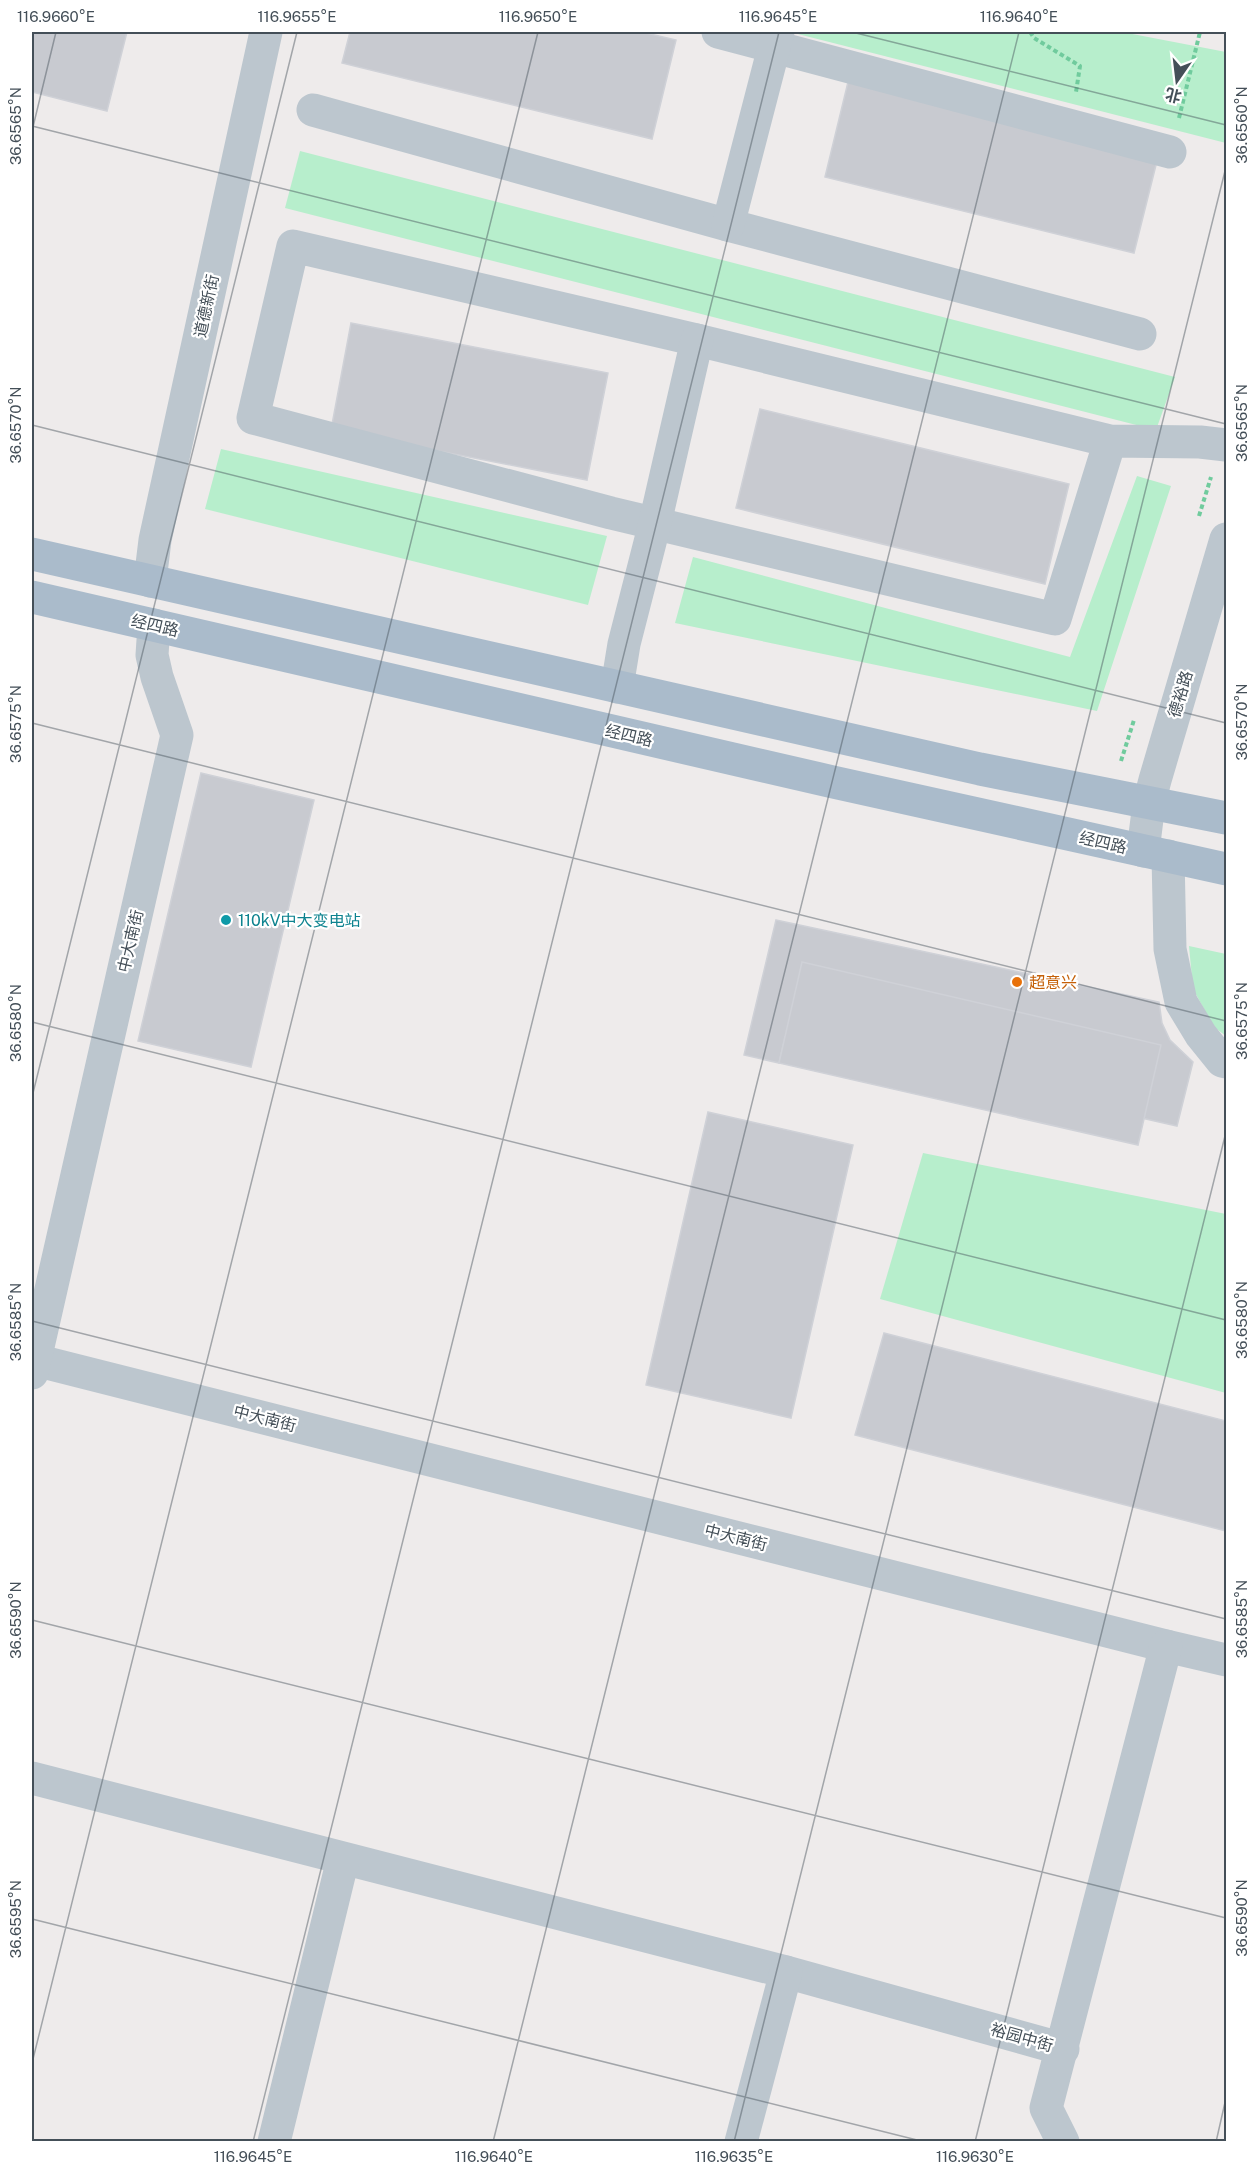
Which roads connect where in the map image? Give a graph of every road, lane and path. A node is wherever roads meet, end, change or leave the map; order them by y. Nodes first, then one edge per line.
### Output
1 (266, 32) edge
2 (718, 32) edge
3 (1030, 32) edge
4 (1200, 32) edge
5 (776, 39) edge
6 (313, 110) dead end
7 (1071, 125) junction
8 (1170, 152) joint
9 (728, 225) junction
10 (1140, 333) dead end
11 (697, 340) junction
12 (1110, 441) junction
13 (1227, 446) edge
14 (655, 523) junction
15 (1227, 539) edge
16 (32, 554) edge
17 (150, 581) junction
18 (32, 597) edge
19 (154, 625) junction
20 (617, 687) junction
21 (1149, 803) junction
22 (1227, 818) edge
23 (1155, 853) junction
24 (1227, 869) edge
25 (1227, 1062) edge
26 (33, 1366) edge
27 (1166, 1646) junction
28 (1227, 1660) edge
29 (32, 1778) edge
30 (343, 1859) junction
31 (786, 1972) junction
32 (1063, 2049) junction
33 (274, 2142) edge
34 (741, 2142) edge
35 (1063, 2142) edge

1 - 17 street, 道德新街
2 - 5 street
3 - 7 path
4 - 8 path
5 - 7 street
5 - 9 street
6 - 9 street
7 - 8 street
9 - 10 street
11 - 12 street
11 - 14 street
11 - 14 street
12 - 13 street
12 - 14 street
14 - 20 street
15 - 21 street, 德裕路
16 - 17 main road
17 - 20 main road
18 - 19 main road, 经四路
19 - 23 main road, 经四路
19 - 26 street, 中大南街
20 - 21 main road
21 - 22 main road
21 - 23 street, 德裕路
23 - 24 main road, 经四路
23 - 25 street, 德裕路
26 - 27 street, 中大南街
27 - 28 street, 中大南街
27 - 32 street, 裕园中街
29 - 30 street, 裕园中街
30 - 31 street, 裕园中街
30 - 33 street
31 - 32 street, 裕园中街
31 - 34 street
32 - 35 street

